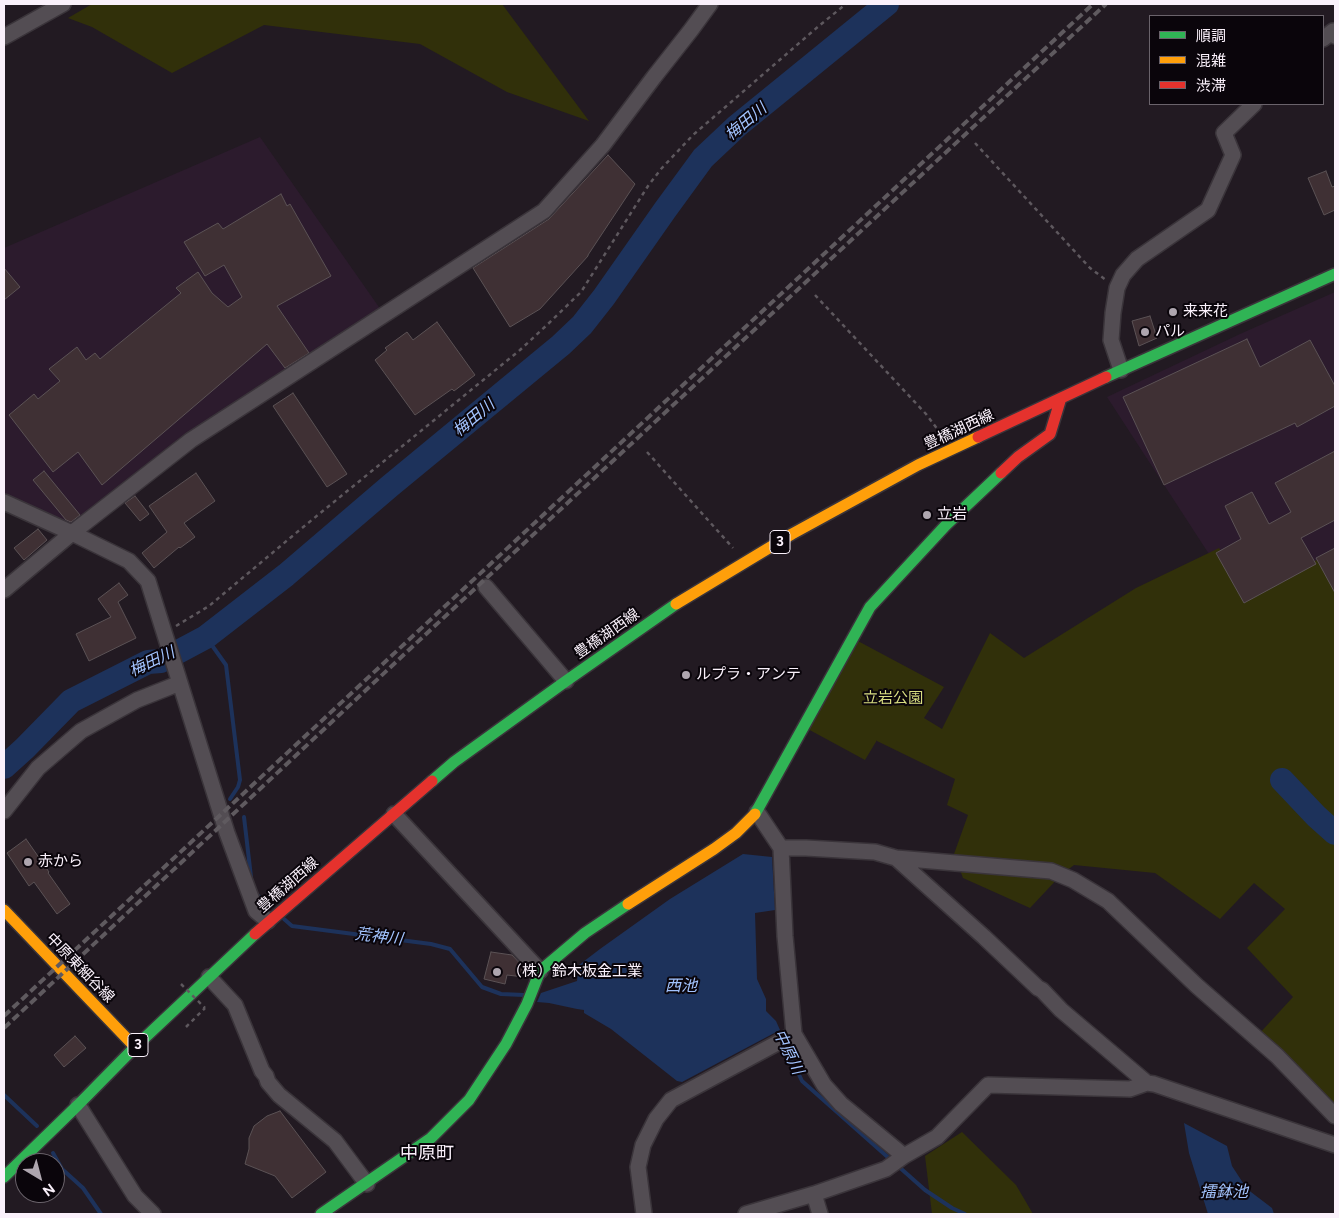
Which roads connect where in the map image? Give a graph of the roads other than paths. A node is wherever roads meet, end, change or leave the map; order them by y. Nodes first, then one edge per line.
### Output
1 (60, 4) edge
2 (710, 4) edge
3 (4, 38) edge
4 (1253, 105) edge
5 (1335, 274) edge
6 (1121, 370) junction
7 (1061, 398) junction
8 (4, 502) edge
9 (72, 533) junction
10 (486, 587) dead end
11 (4, 590) edge
12 (179, 680) junction
13 (566, 681) junction
14 (4, 811) edge
15 (757, 812) junction
16 (394, 814) junction
17 (780, 848) junction
18 (896, 858) junction
19 (4, 910) edge
20 (272, 918) junction
21 (540, 971) junction
22 (209, 977) junction
23 (787, 1038) junction
24 (135, 1047) junction
25 (1146, 1084) junction
26 (78, 1105) junction
27 (1335, 1116) edge
28 (1335, 1144) edge
29 (897, 1161) junction
30 (4, 1178) edge
31 (367, 1184) junction
32 (814, 1194) junction
33 (153, 1214) edge
34 (321, 1214) edge
35 (644, 1214) edge
36 (746, 1214) edge
37 (820, 1214) edge

1 - 3 street
2 - 9 street
4 - 6 street
5 - 6 main road, 豊橋湖西線 / 3
6 - 7 main road, 豊橋湖西線 / 3
7 - 13 main road, 豊橋湖西線 / 3
7 - 15 main road
8 - 9 street
9 - 11 street
9 - 12 street
10 - 13 street
12 - 14 street
12 - 20 street
13 - 16 main road, 豊橋湖西線 / 3
15 - 17 street
15 - 21 main road
16 - 20 main road, 豊橋湖西線 / 3
16 - 21 street
17 - 18 street
17 - 23 street
18 - 25 street
18 - 27 street
19 - 24 main road, 中原東細谷線
20 - 22 main road, 豊橋湖西線 / 3
21 - 31 main road
22 - 24 main road, 豊橋湖西線 / 3
22 - 31 street
23 - 29 street
23 - 35 street
24 - 26 main road, 豊橋湖西線 / 3
25 - 28 street
25 - 29 street
26 - 30 main road, 豊橋湖西線 / 3
26 - 33 street
29 - 32 street
31 - 34 main road
32 - 36 street
32 - 37 street

